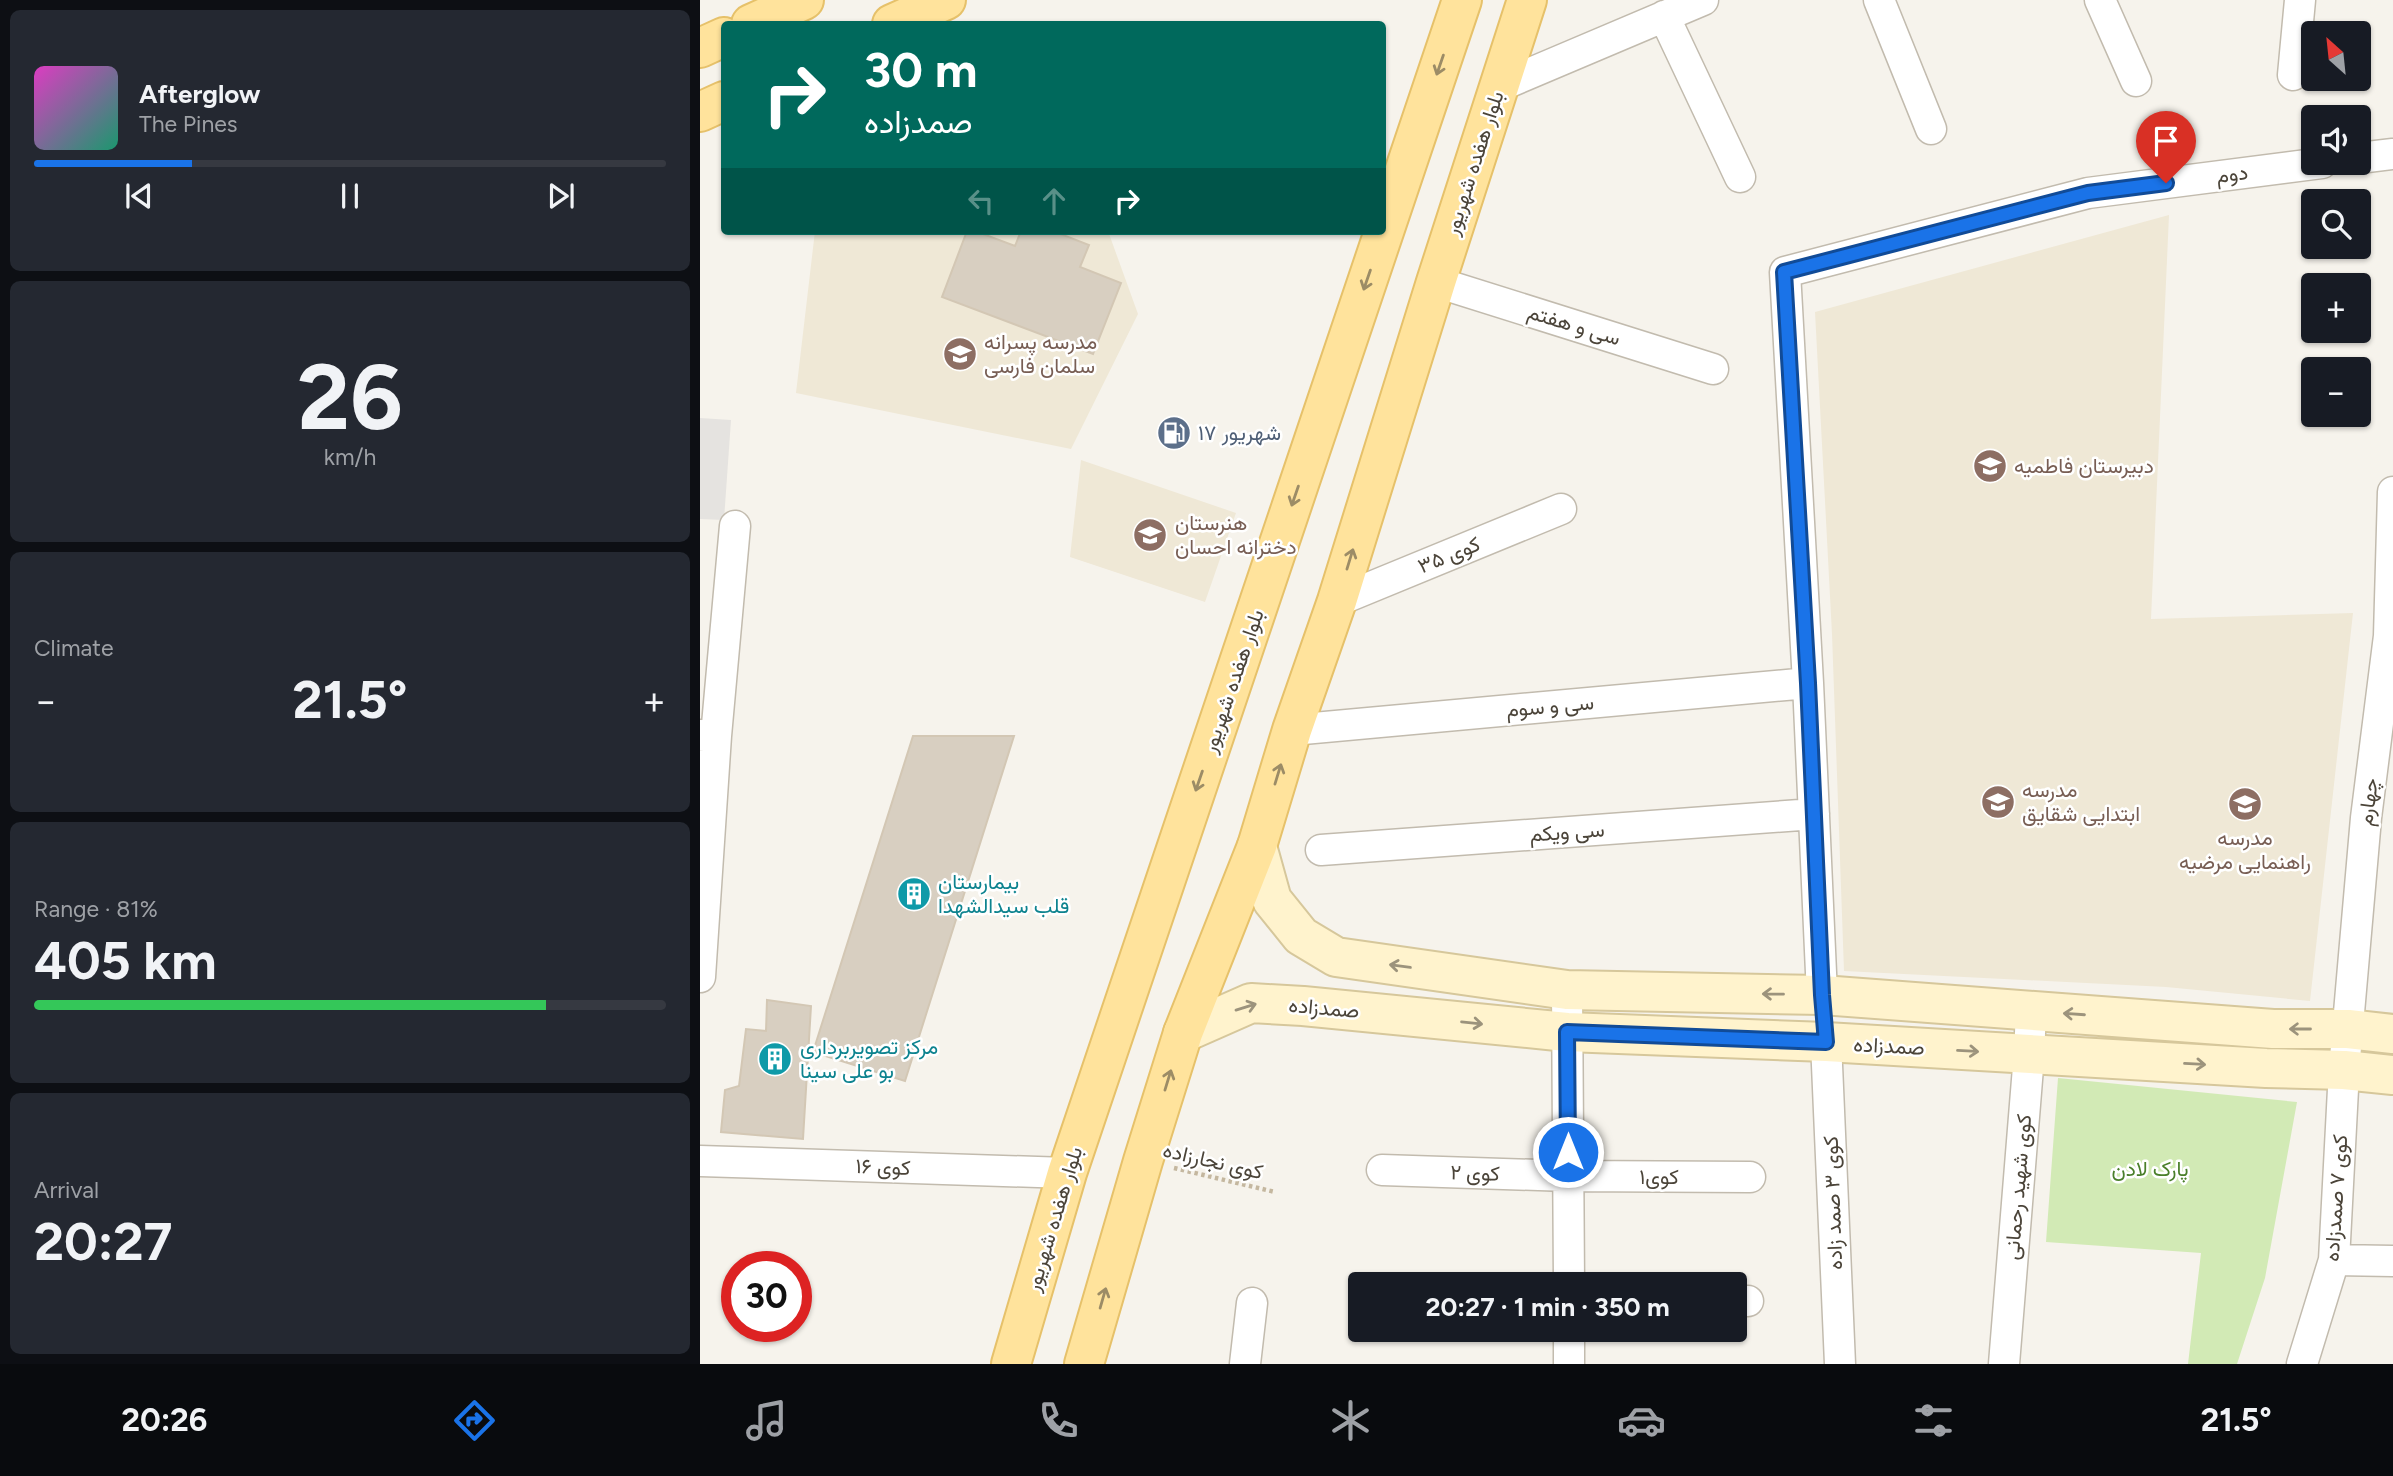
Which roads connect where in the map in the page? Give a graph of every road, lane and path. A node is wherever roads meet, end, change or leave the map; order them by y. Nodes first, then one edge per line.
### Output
1 (804, 0) edge
2 (946, 0) edge
3 (1462, 0) edge
4 (1527, 0) edge
5 (1703, 0) edge
6 (1879, 0) edge
7 (2100, 0) edge
8 (2300, 0) edge
9 (1664, 16) junction
10 (758, 21) edge
11 (899, 21) edge
12 (721, 38) edge
13 (700, 48) edge
14 (2293, 75) dead end
15 (2136, 81) dead end
16 (1500, 86) junction
17 (721, 102) edge
18 (700, 112) edge
19 (1931, 129) dead end
20 (2393, 153) edge
21 (2371, 156) edge
22 (2301, 166) edge
23 (1740, 177) dead end
24 (1386, 226) edge
25 (1383, 235) edge
26 (1436, 282) junction
27 (1713, 369) dead end
28 (2393, 492) edge
29 (1561, 509) dead end
30 (735, 526) dead end
31 (1337, 601) junction
32 (2391, 636) edge
33 (1808, 683) junction
34 (1292, 730) junction
35 (708, 736) edge
36 (1814, 814) junction
37 (2379, 819) edge
38 (1256, 846) junction
39 (1321, 850) dead end
40 (700, 977) edge
41 (1567, 990) junction
42 (1822, 995) junction
43 (2031, 1011) junction
44 (2348, 1029) junction
45 (1567, 1032) junction
46 (1183, 1033) junction
47 (2393, 1034) edge
48 (1826, 1042) junction
49 (2029, 1055) junction
50 (2344, 1070) junction
51 (2393, 1075) edge
52 (700, 1161) edge
53 (1143, 1161) junction
54 (1382, 1170) dead end
55 (1067, 1173) junction
56 (1568, 1176) junction
57 (1750, 1177) dead end
58 (1275, 1192) dead end
59 (2334, 1260) junction
60 (2393, 1261) edge
61 (1569, 1272) edge
62 (1252, 1303) dead end
63 (1569, 1342) edge
64 (1011, 1364) edge
65 (1084, 1364) edge
66 (1245, 1364) edge
67 (1570, 1364) edge
68 (1840, 1364) edge
69 (2004, 1364) edge
70 (2302, 1364) edge

1 - 10 main road
2 - 11 main road
3 -> 24 main road, بلوار هفده شهریور
4 - 16 main road, بلوار هفده شهریور
5 - 9 street
6 - 19 street
7 - 15 street
8 - 14 street
9 - 16 street
9 - 23 street
12 - 13 main road
16 - 26 main road, بلوار هفده شهریور
17 - 18 main road
20 - 21 street
22 - 33 street, دوم
25 -> 55 main road, بلوار هفده شهریور
26 - 27 street, سی و هفتم
31 -> 26 main road, بلوار هفده شهریور
28 - 32 street, چهارم
29 - 31 street, کوی ۳۵
30 - 35 street
31 - 34 main road, بلوار هفده شهریور
32 - 37 street, چهارم
33 - 34 street, سی و سوم
33 - 36 street, دوم
38 -> 34 main road, بلوار هفده شهریور
35 - 40 street
36 - 39 street, سی ویکم
36 - 42 street, دوم
37 - 44 street, چهارم
41 -> 38 main road
38 - 46 main road, بلوار هفده شهریور
42 -> 41 main road
41 - 45 street
42 - 43 main road
42 - 48 main road
44 -> 43 main road
43 - 49 street, کوی شهید رحمانی
44 - 47 main road
44 - 50 street, چهارم
46 -> 45 main road, صمدزاده
45 - 48 main road, صمدزاده
45 - 56 street
53 -> 46 main road, بلوار هفده شهریور
48 -> 49 main road, صمدزاده
48 - 68 street, کوی ۳ صمد زاده
49 -> 50 main road, صمدزاده
49 - 69 street, کوی شهید رحمانی
50 - 51 main road, صمدزاده
50 - 59 street, کوی ۷ صمدزاده
52 - 55 street, کوی ۱۶
53 - 58 path, کوی نجارزاده
65 -> 53 main road, بلوار هفده شهریور
54 - 56 street, کوی ۲
55 - 64 main road, بلوار هفده شهریور
56 - 57 street, کوی۱
56 - 61 street
59 - 60 street
59 - 70 street, کوی ۷ صمدزاده
62 - 66 street
63 - 67 street

